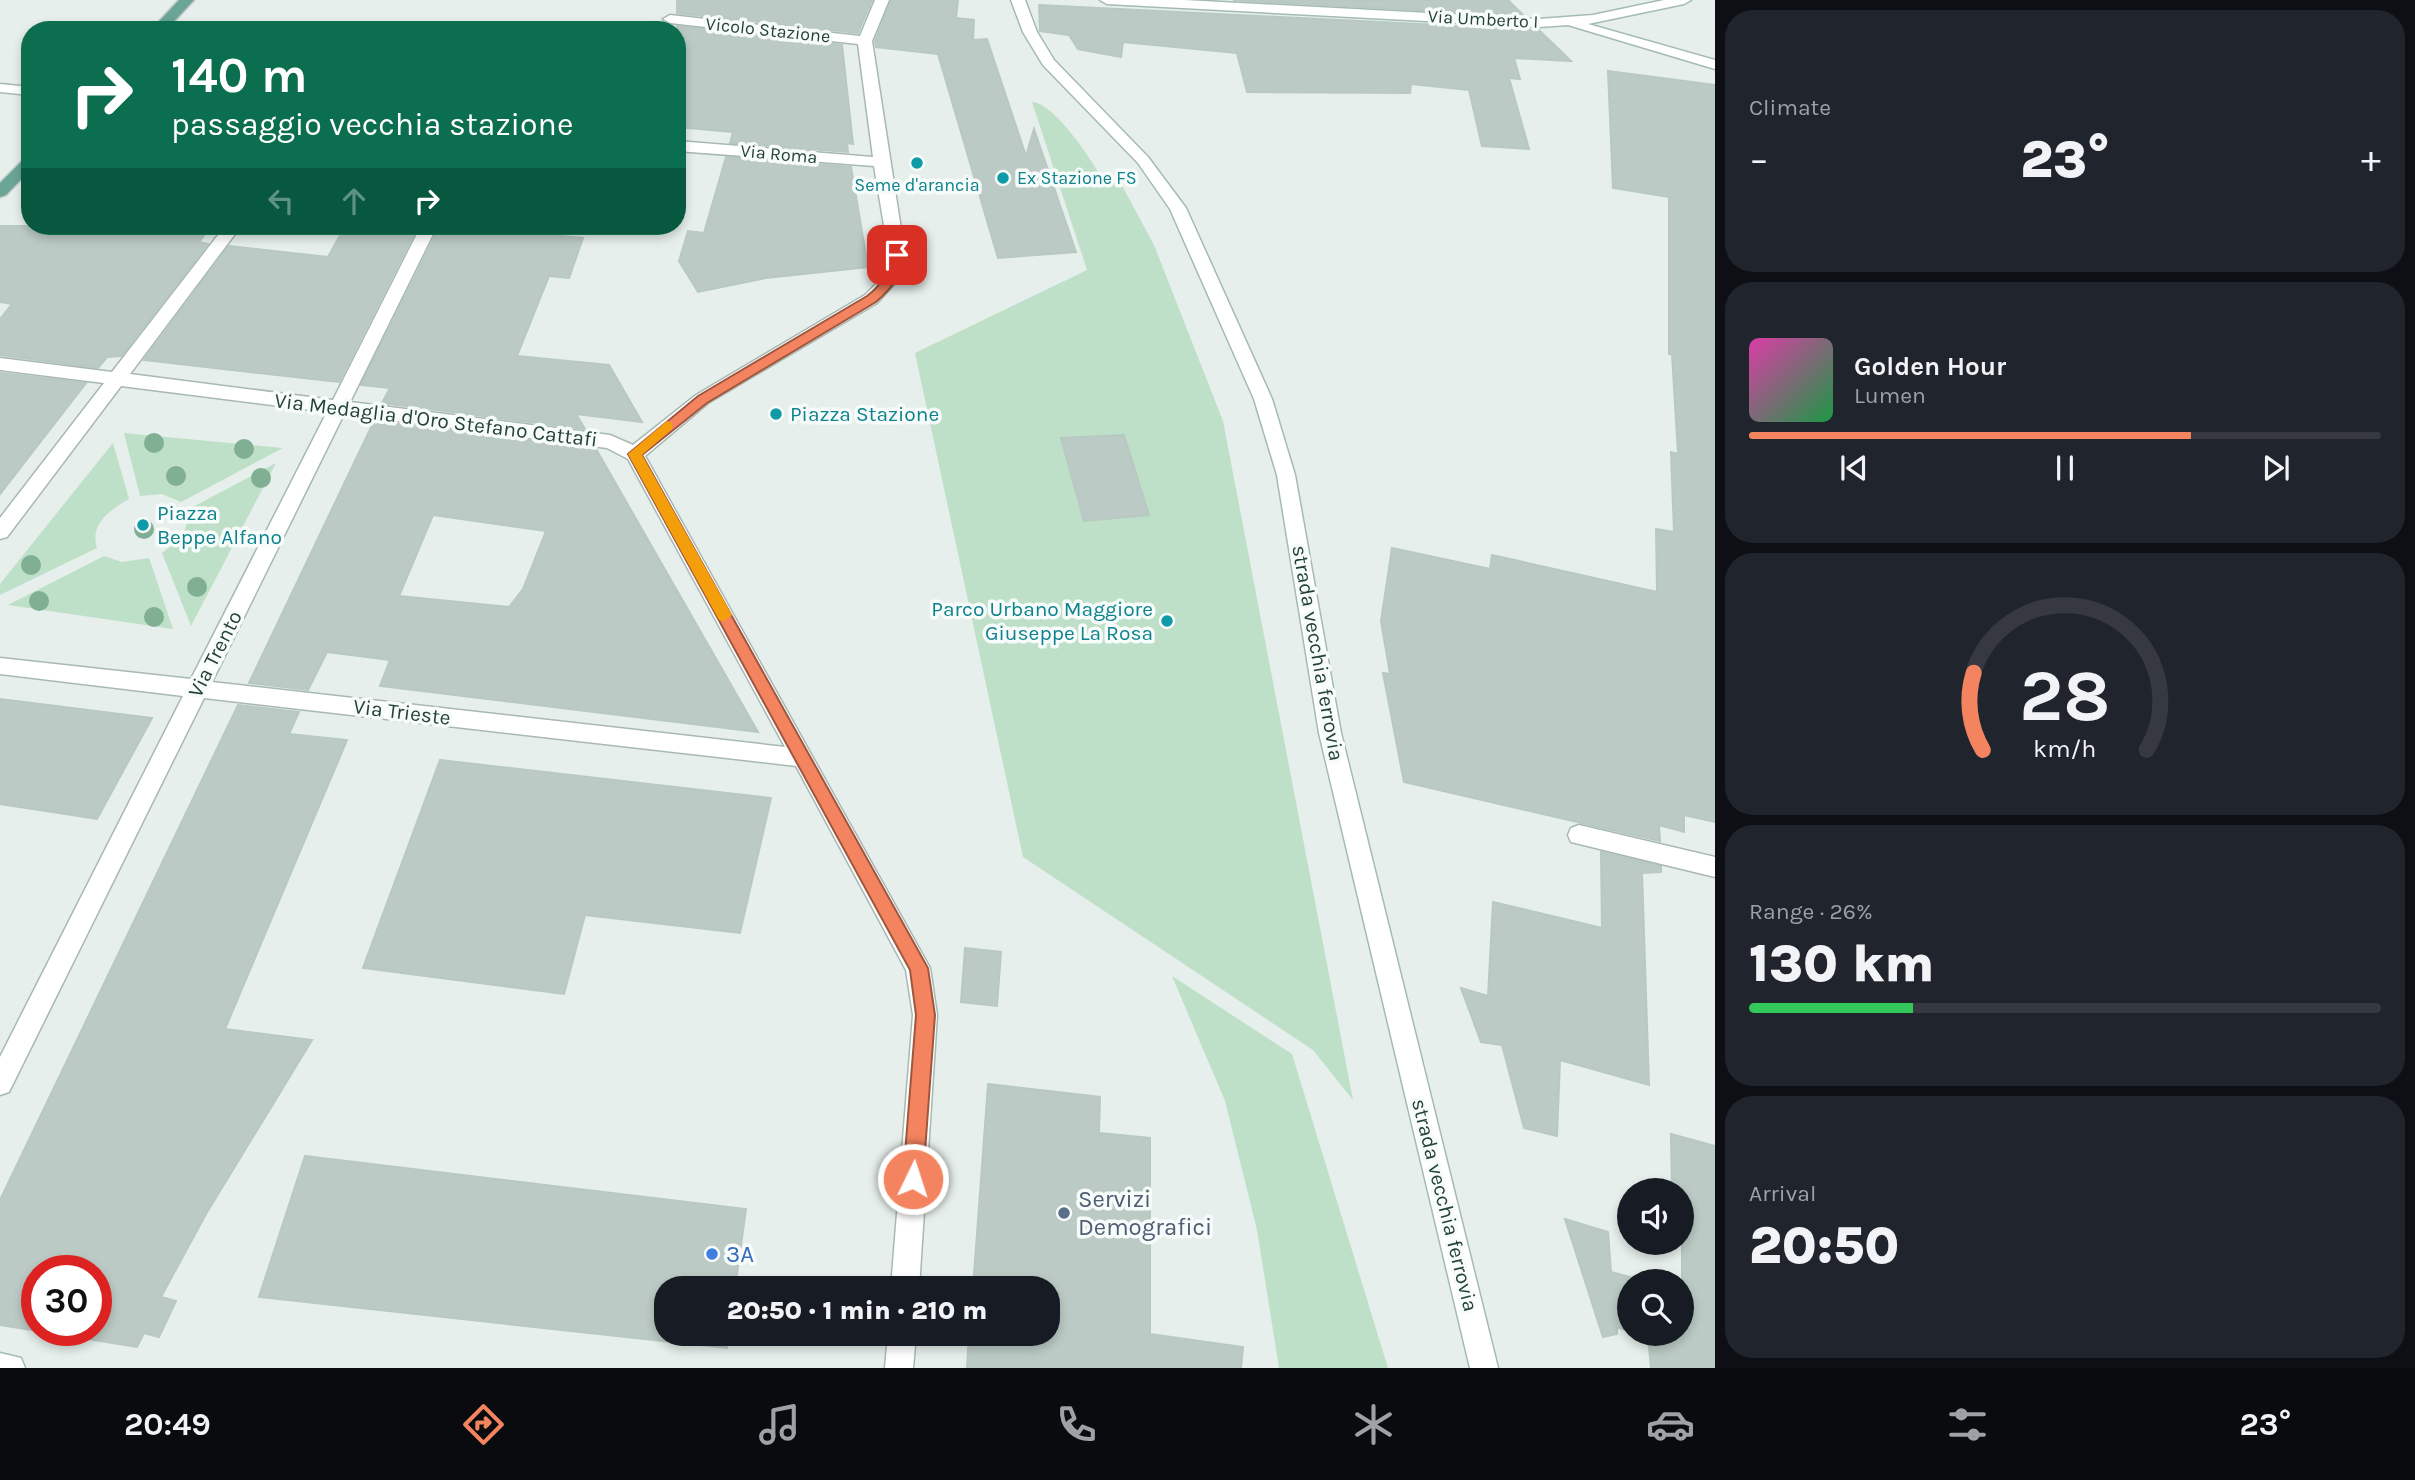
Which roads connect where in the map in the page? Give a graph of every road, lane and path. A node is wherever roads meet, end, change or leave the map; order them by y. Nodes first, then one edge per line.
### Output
1 (187, 0) edge
2 (882, 0) edge
3 (1107, 0) edge
4 (1116, 0) edge
5 (1684, 0) edge
6 (1019, 2) edge
7 (670, 19) dead end
8 (167, 21) edge
9 (1565, 21) junction
10 (865, 41) junction
11 (1715, 65) edge
12 (0, 88) edge
13 (21, 90) edge
14 (686, 147) edge
15 (881, 162) junction
16 (21, 170) edge
17 (0, 192) edge
18 (226, 235) edge
19 (424, 235) edge
20 (0, 364) edge
21 (116, 379) junction
22 (338, 407) junction
23 (635, 454) junction
24 (0, 532) edge
25 (0, 666) edge
26 (198, 688) junction
27 (803, 758) junction
28 (1579, 835) dead end
29 (1715, 867) edge
30 (0, 1083) edge
31 (906, 1276) edge
32 (901, 1346) edge
33 (0, 1367) edge
34 (11, 1368) edge
35 (900, 1368) edge
36 (1484, 1368) edge

1 - 8 main road
2 - 10 street
3 - 4 street, Via Umberto I
4 - 9 street, Via Umberto I
5 - 9 street
6 - 36 street, strada vecchia ferrovia
7 - 10 street, Vicolo Stazione
9 - 11 street
10 - 15 street
12 - 13 street
14 - 15 street, Via Roma
15 - 23 street
16 - 17 main road
18 - 21 street
19 - 22 street, Via Trento
20 - 21 street, Via Medaglia d'Oro Stefano Cattafi
21 - 22 street, Via Medaglia d'Oro Stefano Cattafi
21 - 24 street
22 - 23 street, Via Medaglia d'Oro Stefano Cattafi
22 - 26 street, Via Trento
23 - 27 street
25 - 26 street, Via Trieste
26 - 27 street, Via Trieste
26 - 30 street, Via Trento
27 - 31 street
28 - 29 street
32 - 35 street
33 - 34 street

